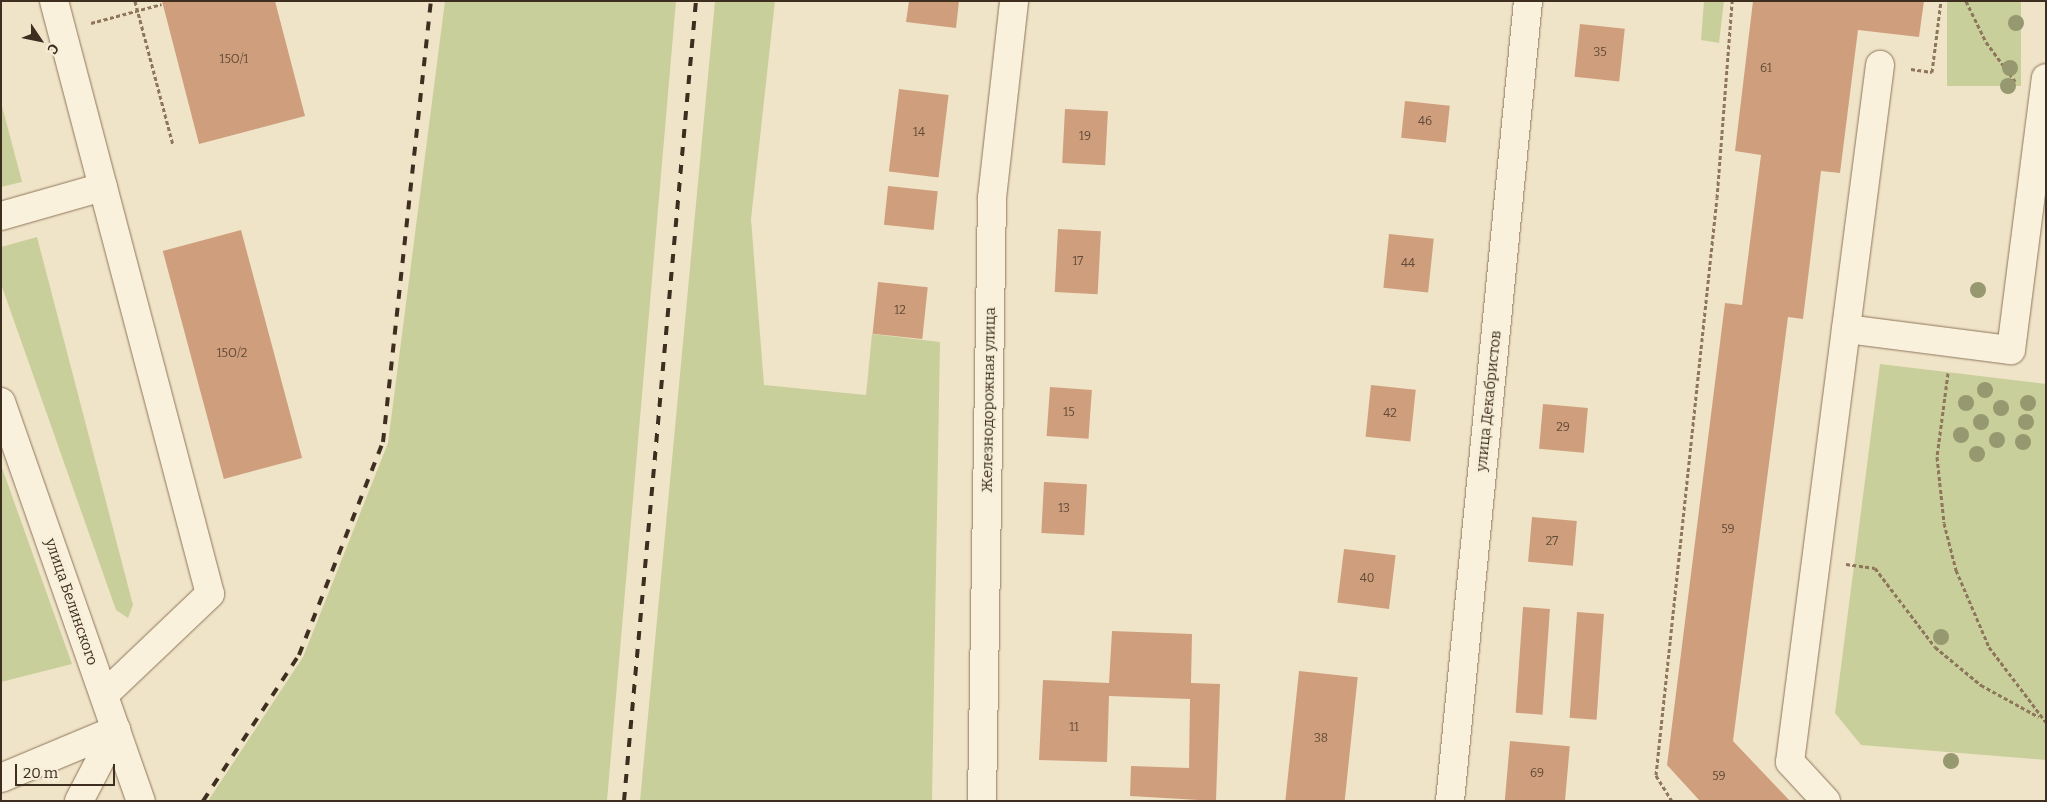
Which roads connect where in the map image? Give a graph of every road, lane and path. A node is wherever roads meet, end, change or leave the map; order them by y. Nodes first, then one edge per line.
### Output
1 (54, 1) edge
2 (135, 1) edge
3 (1014, 1) edge
4 (1528, 1) edge
5 (1732, 1) edge
6 (1941, 1) edge
7 (1966, 1) edge
8 (162, 4) dead end
9 (138, 11) junction
10 (61, 31) junction
11 (1880, 65) joint
12 (2044, 89) edge
13 (173, 145) dead end
14 (102, 187) junction
15 (1, 216) edge
16 (2037, 224) edge
17 (1846, 329) junction
18 (1952, 342) junction
19 (1, 402) edge
20 (1816, 561) junction
21 (104, 695) junction
22 (2041, 718) junction
23 (2046, 722) edge
24 (116, 730) junction
25 (1, 778) edge
26 (79, 801) edge
27 (141, 801) edge
28 (982, 801) edge
29 (1450, 801) edge
30 (1672, 801) edge
31 (1826, 801) edge

1 - 10 street
2 - 9 path
3 - 28 street, Железнодорожная улица
4 - 29 street, улица Декабристов
5 - 30 path
6 - 11 path
7 - 12 path
8 - 9 path
9 - 10 path
9 - 13 path
10 - 14 street
11 - 17 street
12 - 16 street
14 - 15 street
14 - 21 street
16 - 18 street
17 - 18 street
17 - 20 street
18 - 22 path
19 - 21 street, улица Белинского
20 - 22 path
20 - 31 street
21 - 24 street, улица Белинского
22 - 23 path
24 - 25 street
24 - 26 street
24 - 27 street, улица Белинского

